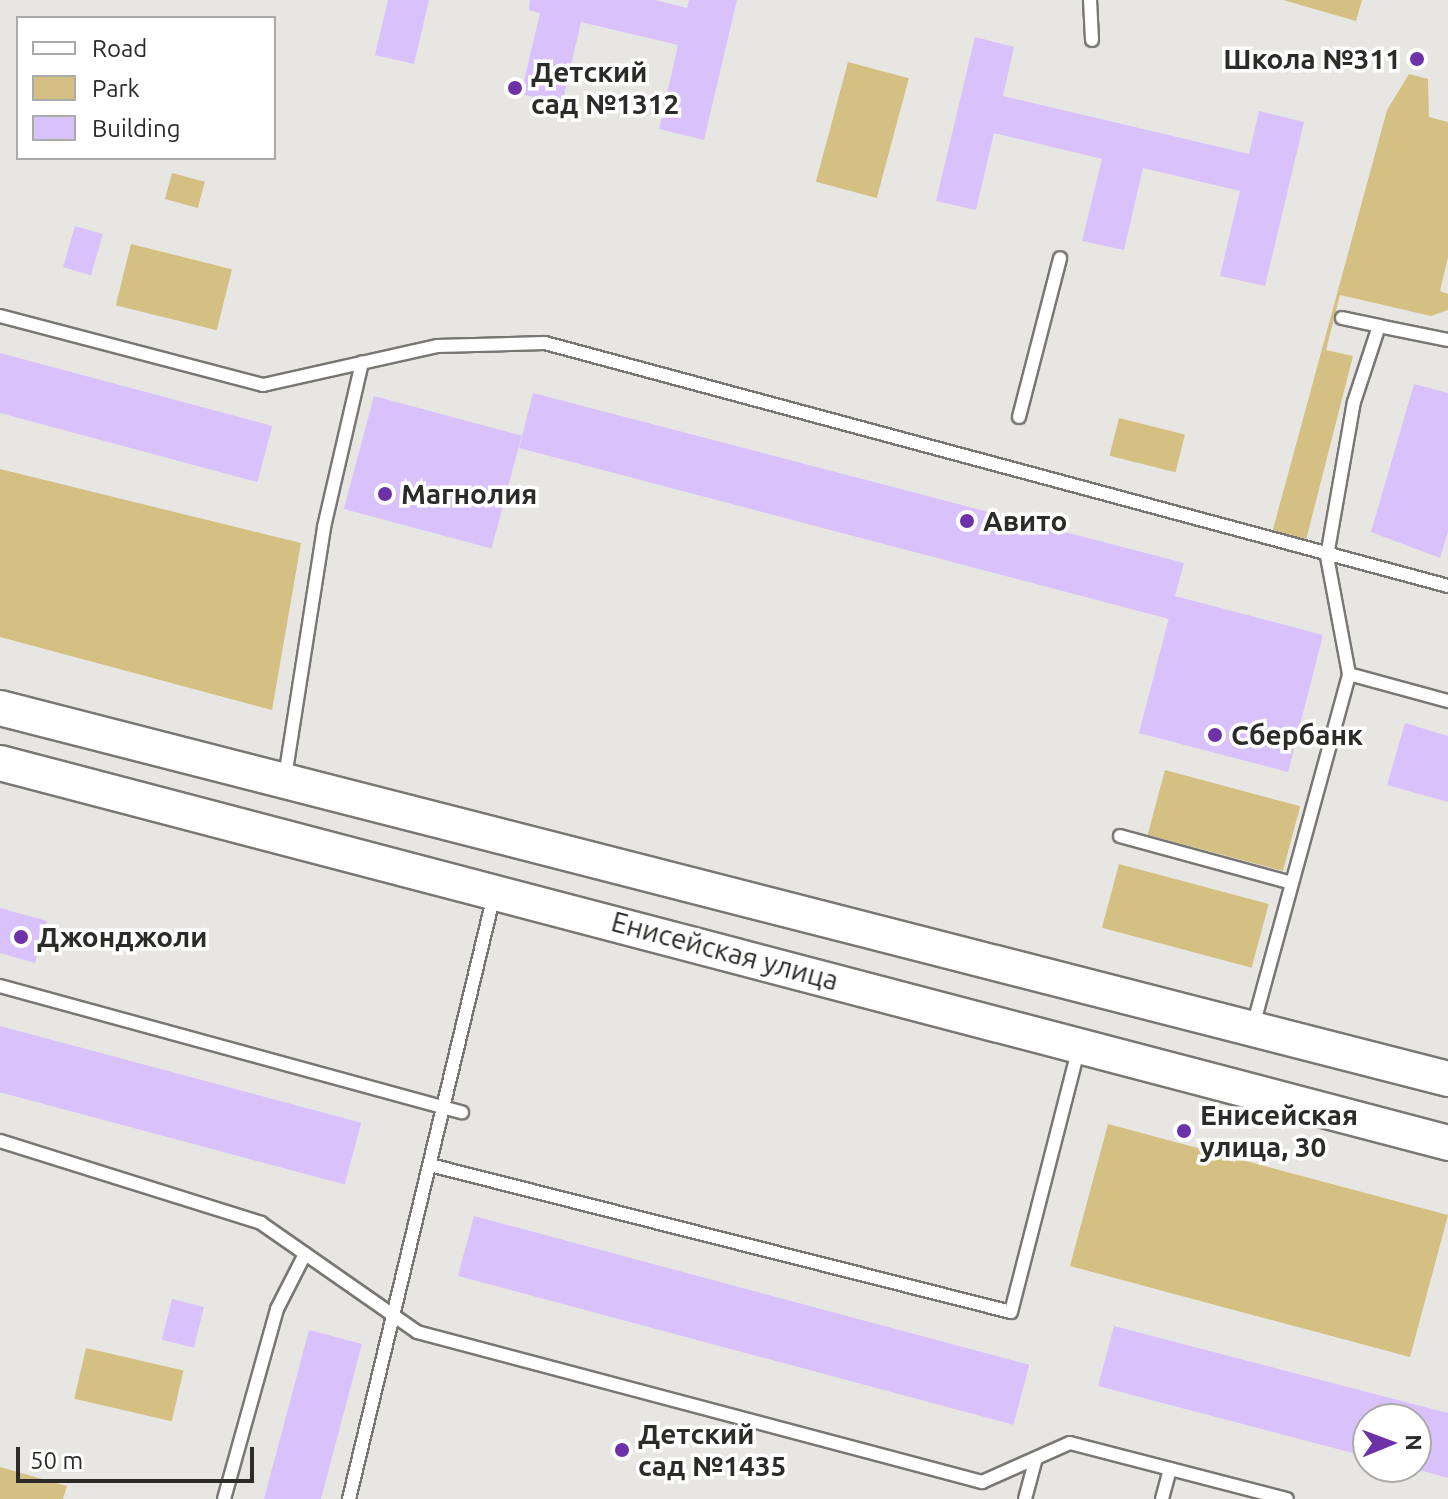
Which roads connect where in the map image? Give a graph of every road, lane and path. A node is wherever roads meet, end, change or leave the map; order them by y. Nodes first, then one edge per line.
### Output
1 (1090, 0) edge
2 (1092, 40) dead end
3 (1060, 258) dead end
4 (0, 316) edge
5 (1342, 318) dead end
6 (1379, 326) junction
7 (1448, 340) edge
8 (362, 362) junction
9 (1019, 417) dead end
10 (1327, 556) junction
11 (1448, 586) edge
12 (1349, 674) junction
13 (1448, 701) edge
14 (0, 708) edge
15 (0, 763) edge
16 (285, 781) junction
17 (1120, 836) dead end
18 (1292, 883) junction
19 (496, 891) junction
20 (0, 986) edge
21 (1252, 1029) junction
22 (1079, 1044) junction
23 (1448, 1079) edge
24 (443, 1107) junction
25 (462, 1112) dead end
26 (0, 1141) edge
27 (1448, 1143) edge
28 (430, 1165) junction
29 (305, 1254) junction
30 (393, 1316) junction
31 (1036, 1458) junction
32 (1170, 1469) junction
33 (224, 1499) edge
34 (349, 1499) edge
35 (1025, 1499) edge
36 (1162, 1499) edge
37 (1287, 1499) edge

1 - 2 lane
3 - 9 lane
4 - 8 lane
5 - 6 lane
6 - 7 lane
6 - 10 lane
8 - 10 lane
8 - 16 lane
10 - 11 lane
10 - 12 lane
12 - 13 lane
12 - 18 lane
14 - 16 main road, Енисейская улица
15 - 19 main road, Енисейская улица
16 - 21 main road, Енисейская улица
17 - 18 lane
18 - 21 lane
19 - 22 main road, Енисейская улица
19 - 24 lane
20 - 24 lane
21 - 23 main road, Енисейская улица
22 - 27 main road, Енисейская улица
22 - 28 lane
24 - 25 lane
24 - 28 lane
26 - 29 lane
28 - 30 lane
29 - 30 lane
29 - 33 lane
30 - 31 lane
30 - 34 lane
31 - 32 lane
31 - 35 lane
32 - 36 lane
32 - 37 lane

